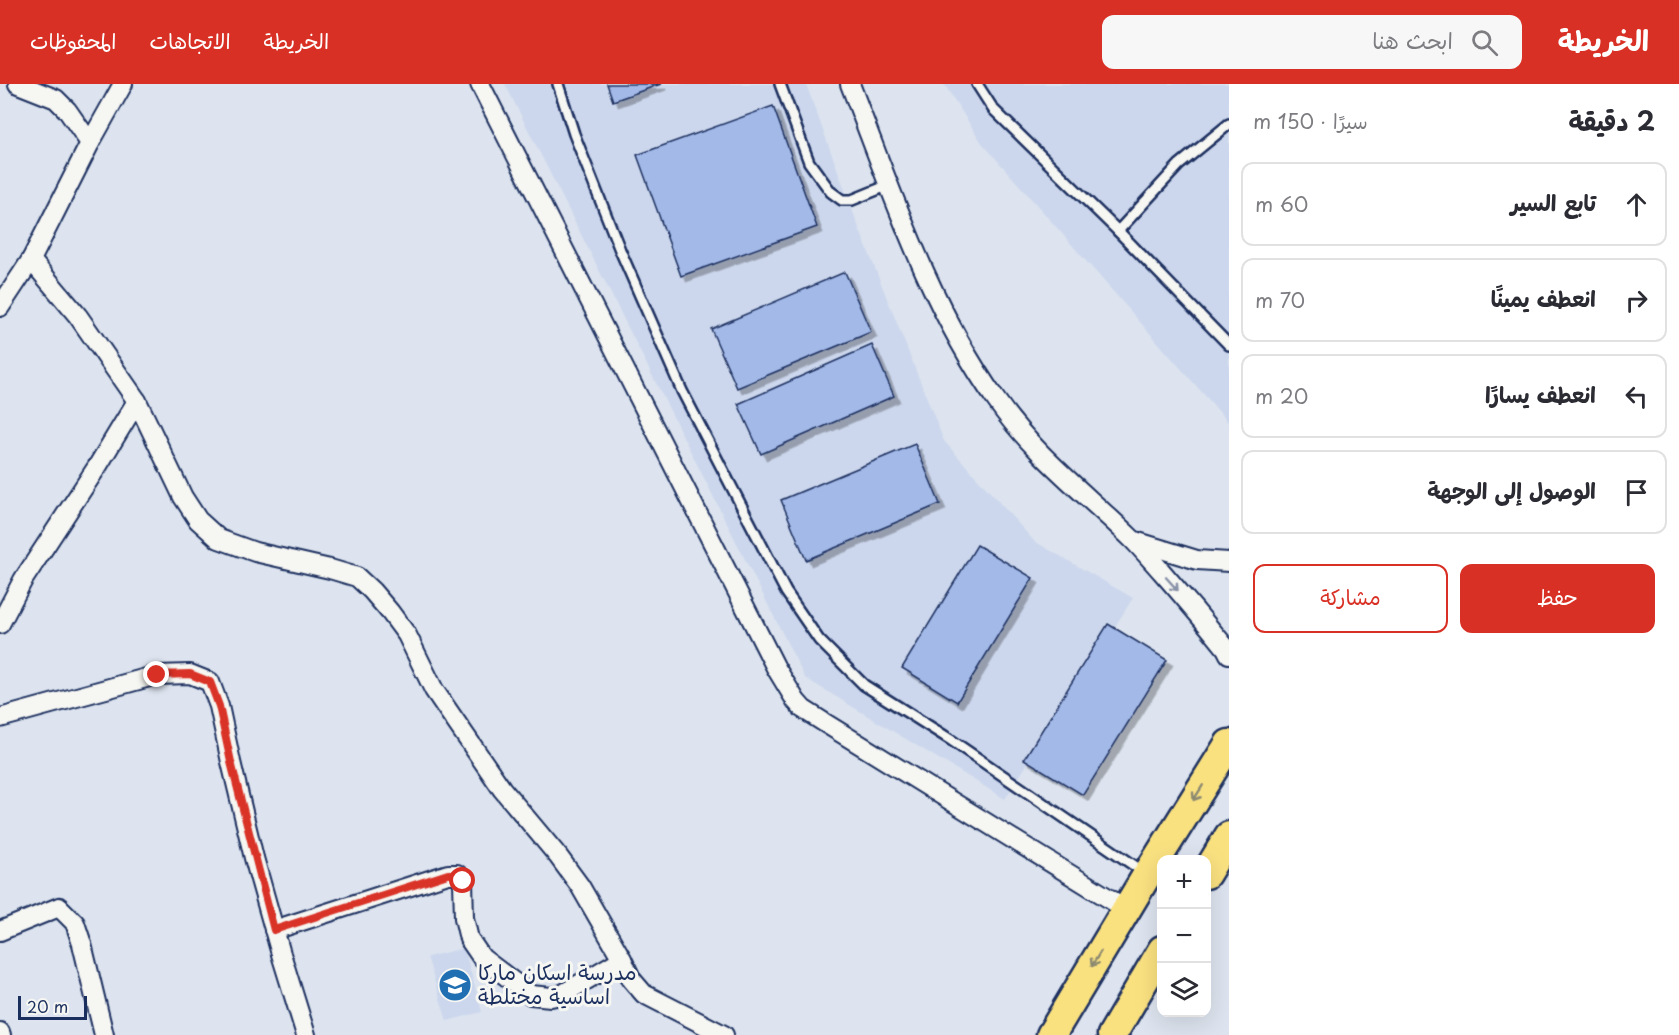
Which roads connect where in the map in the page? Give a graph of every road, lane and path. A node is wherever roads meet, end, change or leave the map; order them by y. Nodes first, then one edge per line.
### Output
1 (18, 84) edge
2 (123, 84) edge
3 (480, 84) edge
4 (558, 84) edge
5 (780, 84) edge
6 (850, 84) edge
7 (977, 84) edge
8 (1229, 124) edge
9 (90, 143) junction
10 (889, 185) junction
11 (1118, 231) junction
12 (31, 260) junction
13 (0, 308) edge
14 (1229, 345) edge
15 (136, 401) junction
16 (1133, 540) junction
17 (1229, 562) edge
18 (0, 624) edge
19 (1229, 654) edge
20 (0, 718) edge
21 (1229, 744) edge
22 (1229, 836) edge
23 (1211, 866) edge
24 (1147, 875) junction
25 (1126, 909) junction
26 (274, 930) junction
27 (0, 931) edge
28 (1157, 957) edge
29 (622, 959) junction
30 (104, 1035) edge
31 (306, 1035) edge
32 (724, 1035) edge
33 (1051, 1035) edge
34 (1112, 1035) edge

1 - 9 street
2 - 9 street
3 - 25 street
4 - 24 lane
5 - 10 lane
6 - 10 street
7 - 11 lane
8 - 11 lane
9 - 12 street
10 - 16 street
11 - 14 lane
12 - 13 street
12 - 15 street
15 - 18 street
15 - 29 street
16 - 17 street
16 -> 19 street
20 - 26 street
21 -> 24 main road
22 - 23 main road
24 - 25 main road
25 -> 33 main road
26 - 29 street
26 - 31 street
27 - 30 street
28 - 34 main road
29 - 32 street

